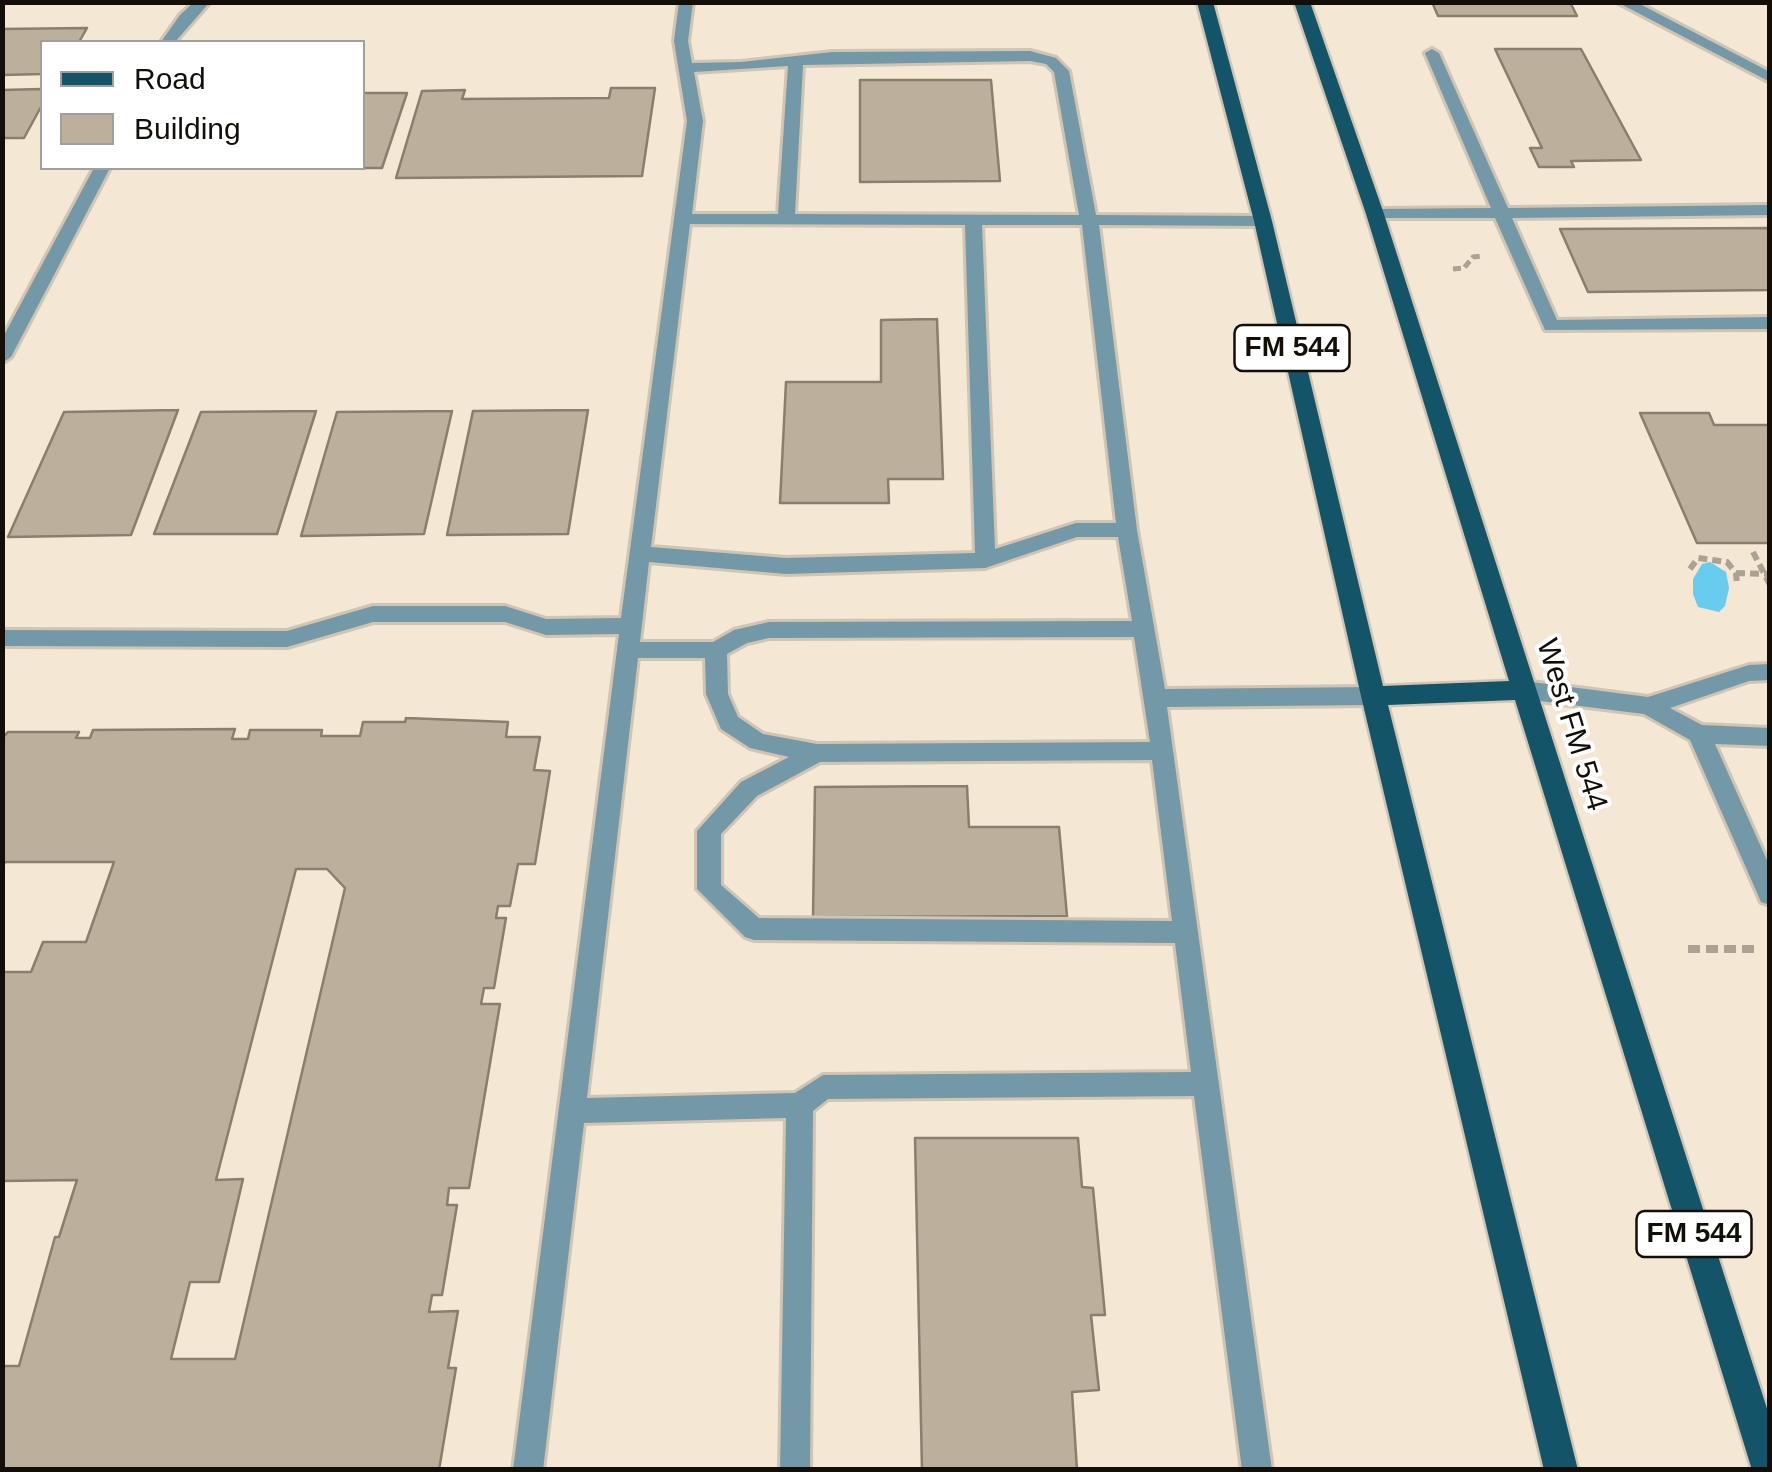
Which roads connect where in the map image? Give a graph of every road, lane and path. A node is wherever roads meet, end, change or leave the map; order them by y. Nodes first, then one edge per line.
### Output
1 (203, 2) edge
2 (686, 2) edge
3 (1205, 2) edge
4 (1302, 2) edge
5 (1624, 2) edge
6 (170, 40) edge
7 (1432, 53) dead end
8 (796, 62) junction
9 (686, 68) junction
10 (1770, 78) edge
11 (101, 170) edge
12 (1770, 210) edge
13 (1501, 213) junction
14 (1375, 214) junction
15 (685, 219) junction
16 (1263, 221) junction
17 (786, 222) junction
18 (973, 222) junction
19 (1090, 222) junction
20 (1485, 256) dead end
21 (1452, 269) dead end
22 (1770, 324) edge
23 (2, 357) edge
24 (1127, 530) junction
25 (1753, 552) dead end
26 (642, 554) junction
27 (984, 560) junction
28 (1690, 569) dead end
29 (1736, 574) junction
30 (1767, 574) edge
31 (1770, 585) edge
32 (1737, 586) dead end
33 (1143, 629) junction
34 (2, 638) edge
35 (630, 638) junction
36 (716, 650) junction
37 (1770, 672) edge
38 (1524, 690) junction
39 (1372, 696) junction
40 (1155, 698) junction
41 (1648, 706) junction
42 (1699, 734) junction
43 (1770, 737) edge
44 (1161, 751) junction
45 (818, 753) junction
46 (1770, 896) edge
47 (1184, 932) junction
48 (1688, 949) dead end
49 (1755, 949) dead end
50 (1206, 1084) junction
51 (800, 1106) junction
52 (573, 1111) junction
53 (528, 1470) edge
54 (796, 1470) edge
55 (1257, 1470) edge
56 (1561, 1470) edge
57 (1769, 1470) edge

1 - 6 lane
2 - 9 lane
3 - 16 main road, FM 544
4 - 14 main road, West FM 544 / FM 544
5 - 10 lane
7 - 13 lane
8 - 9 lane
8 - 17 lane
8 - 19 lane
9 - 15 lane
11 - 23 lane
12 - 13 lane
13 - 14 lane
13 - 22 lane
14 - 38 main road, West FM 544 / FM 544
15 - 17 lane
15 - 26 lane
16 - 19 lane
16 - 39 main road, FM 544
17 - 18 lane
18 - 19 lane
18 - 27 lane
19 - 24 lane
20 - 21 path
24 - 27 lane
24 - 33 lane
25 - 30 path
26 - 27 lane
26 - 35 lane
28 - 29 path
29 - 30 path
29 - 32 path
30 - 31 path
33 - 36 lane
33 - 40 lane
34 - 35 lane
35 - 36 lane
35 - 52 lane
36 - 45 lane
37 - 41 lane
38 - 39 main road
38 - 41 lane
38 - 57 main road, West FM 544 / FM 544
39 - 40 lane
39 - 56 main road, FM 544
40 - 44 lane
41 - 42 lane
42 - 43 lane
42 - 46 lane
44 - 45 lane
44 - 47 lane
45 - 47 lane
47 - 50 lane
48 - 49 path
50 - 51 lane
50 - 55 lane
51 - 52 lane
51 - 54 lane
52 - 53 lane

